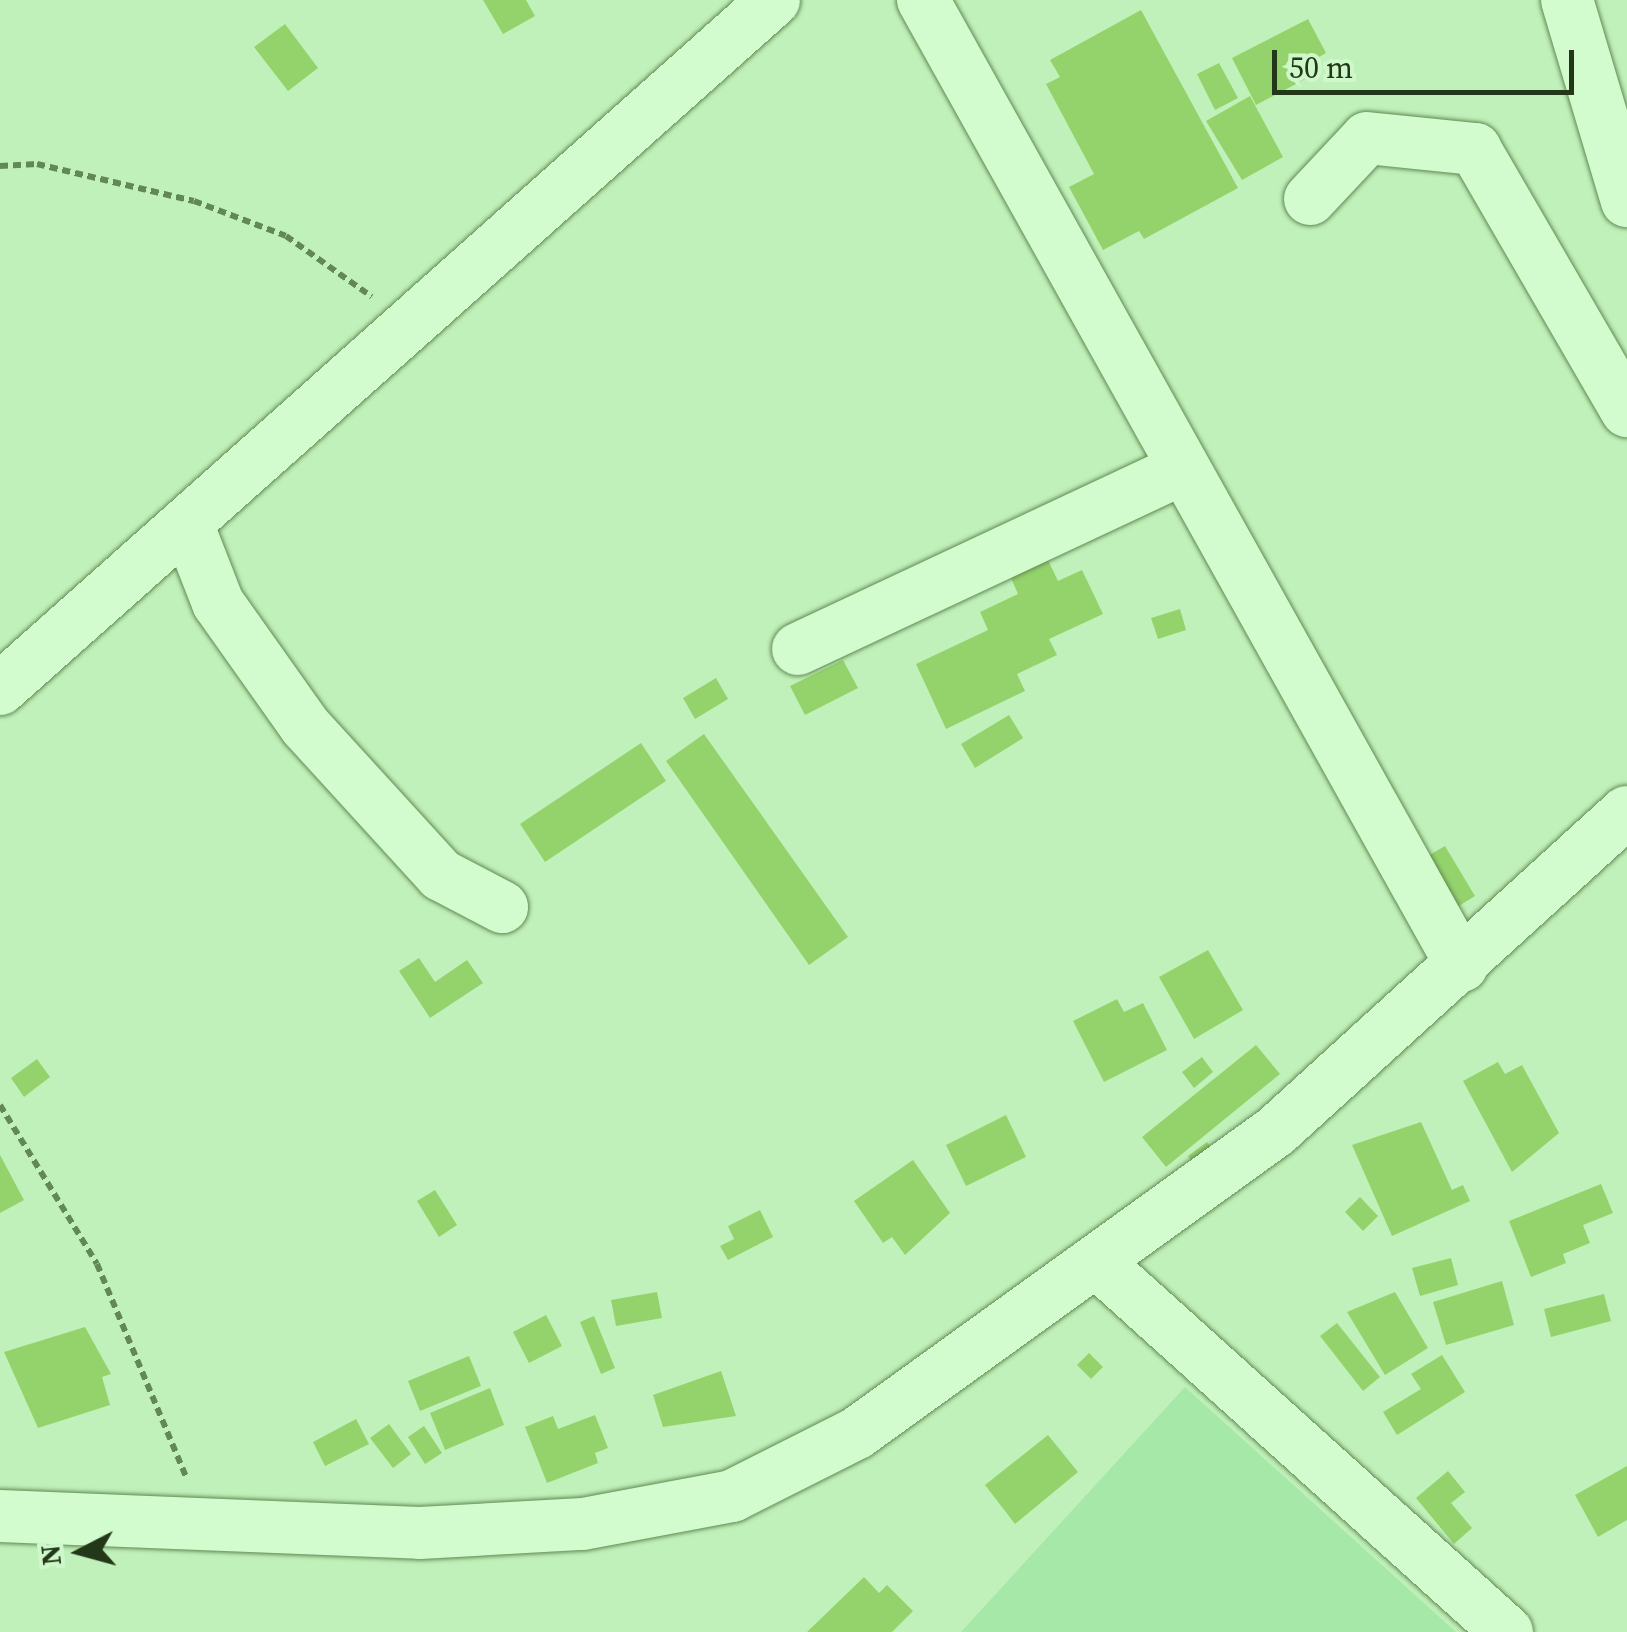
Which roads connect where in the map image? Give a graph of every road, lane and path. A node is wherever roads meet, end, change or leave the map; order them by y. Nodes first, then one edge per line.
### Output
1 (774, 0) edge
2 (923, 0) edge
3 (1567, 0) edge
4 (0, 166) edge
5 (1310, 199) dead end
6 (1627, 201) edge
7 (402, 332) junction
8 (1627, 411) edge
9 (1184, 468) junction
10 (188, 526) junction
11 (798, 649) dead end
12 (0, 689) edge
13 (1627, 812) edge
14 (502, 908) dead end
15 (1462, 966) junction
16 (0, 1105) edge
17 (1100, 1264) junction
18 (0, 1516) edge
19 (204, 1528) junction
20 (1507, 1632) edge

1 - 7 street
2 - 9 street
3 - 6 street
4 - 7 path
5 - 8 street
7 - 10 street
9 - 11 street
9 - 15 street
10 - 12 street
10 - 14 street
13 - 15 street
15 - 17 street
16 - 19 path
17 - 19 street
17 - 20 street
18 - 19 street

